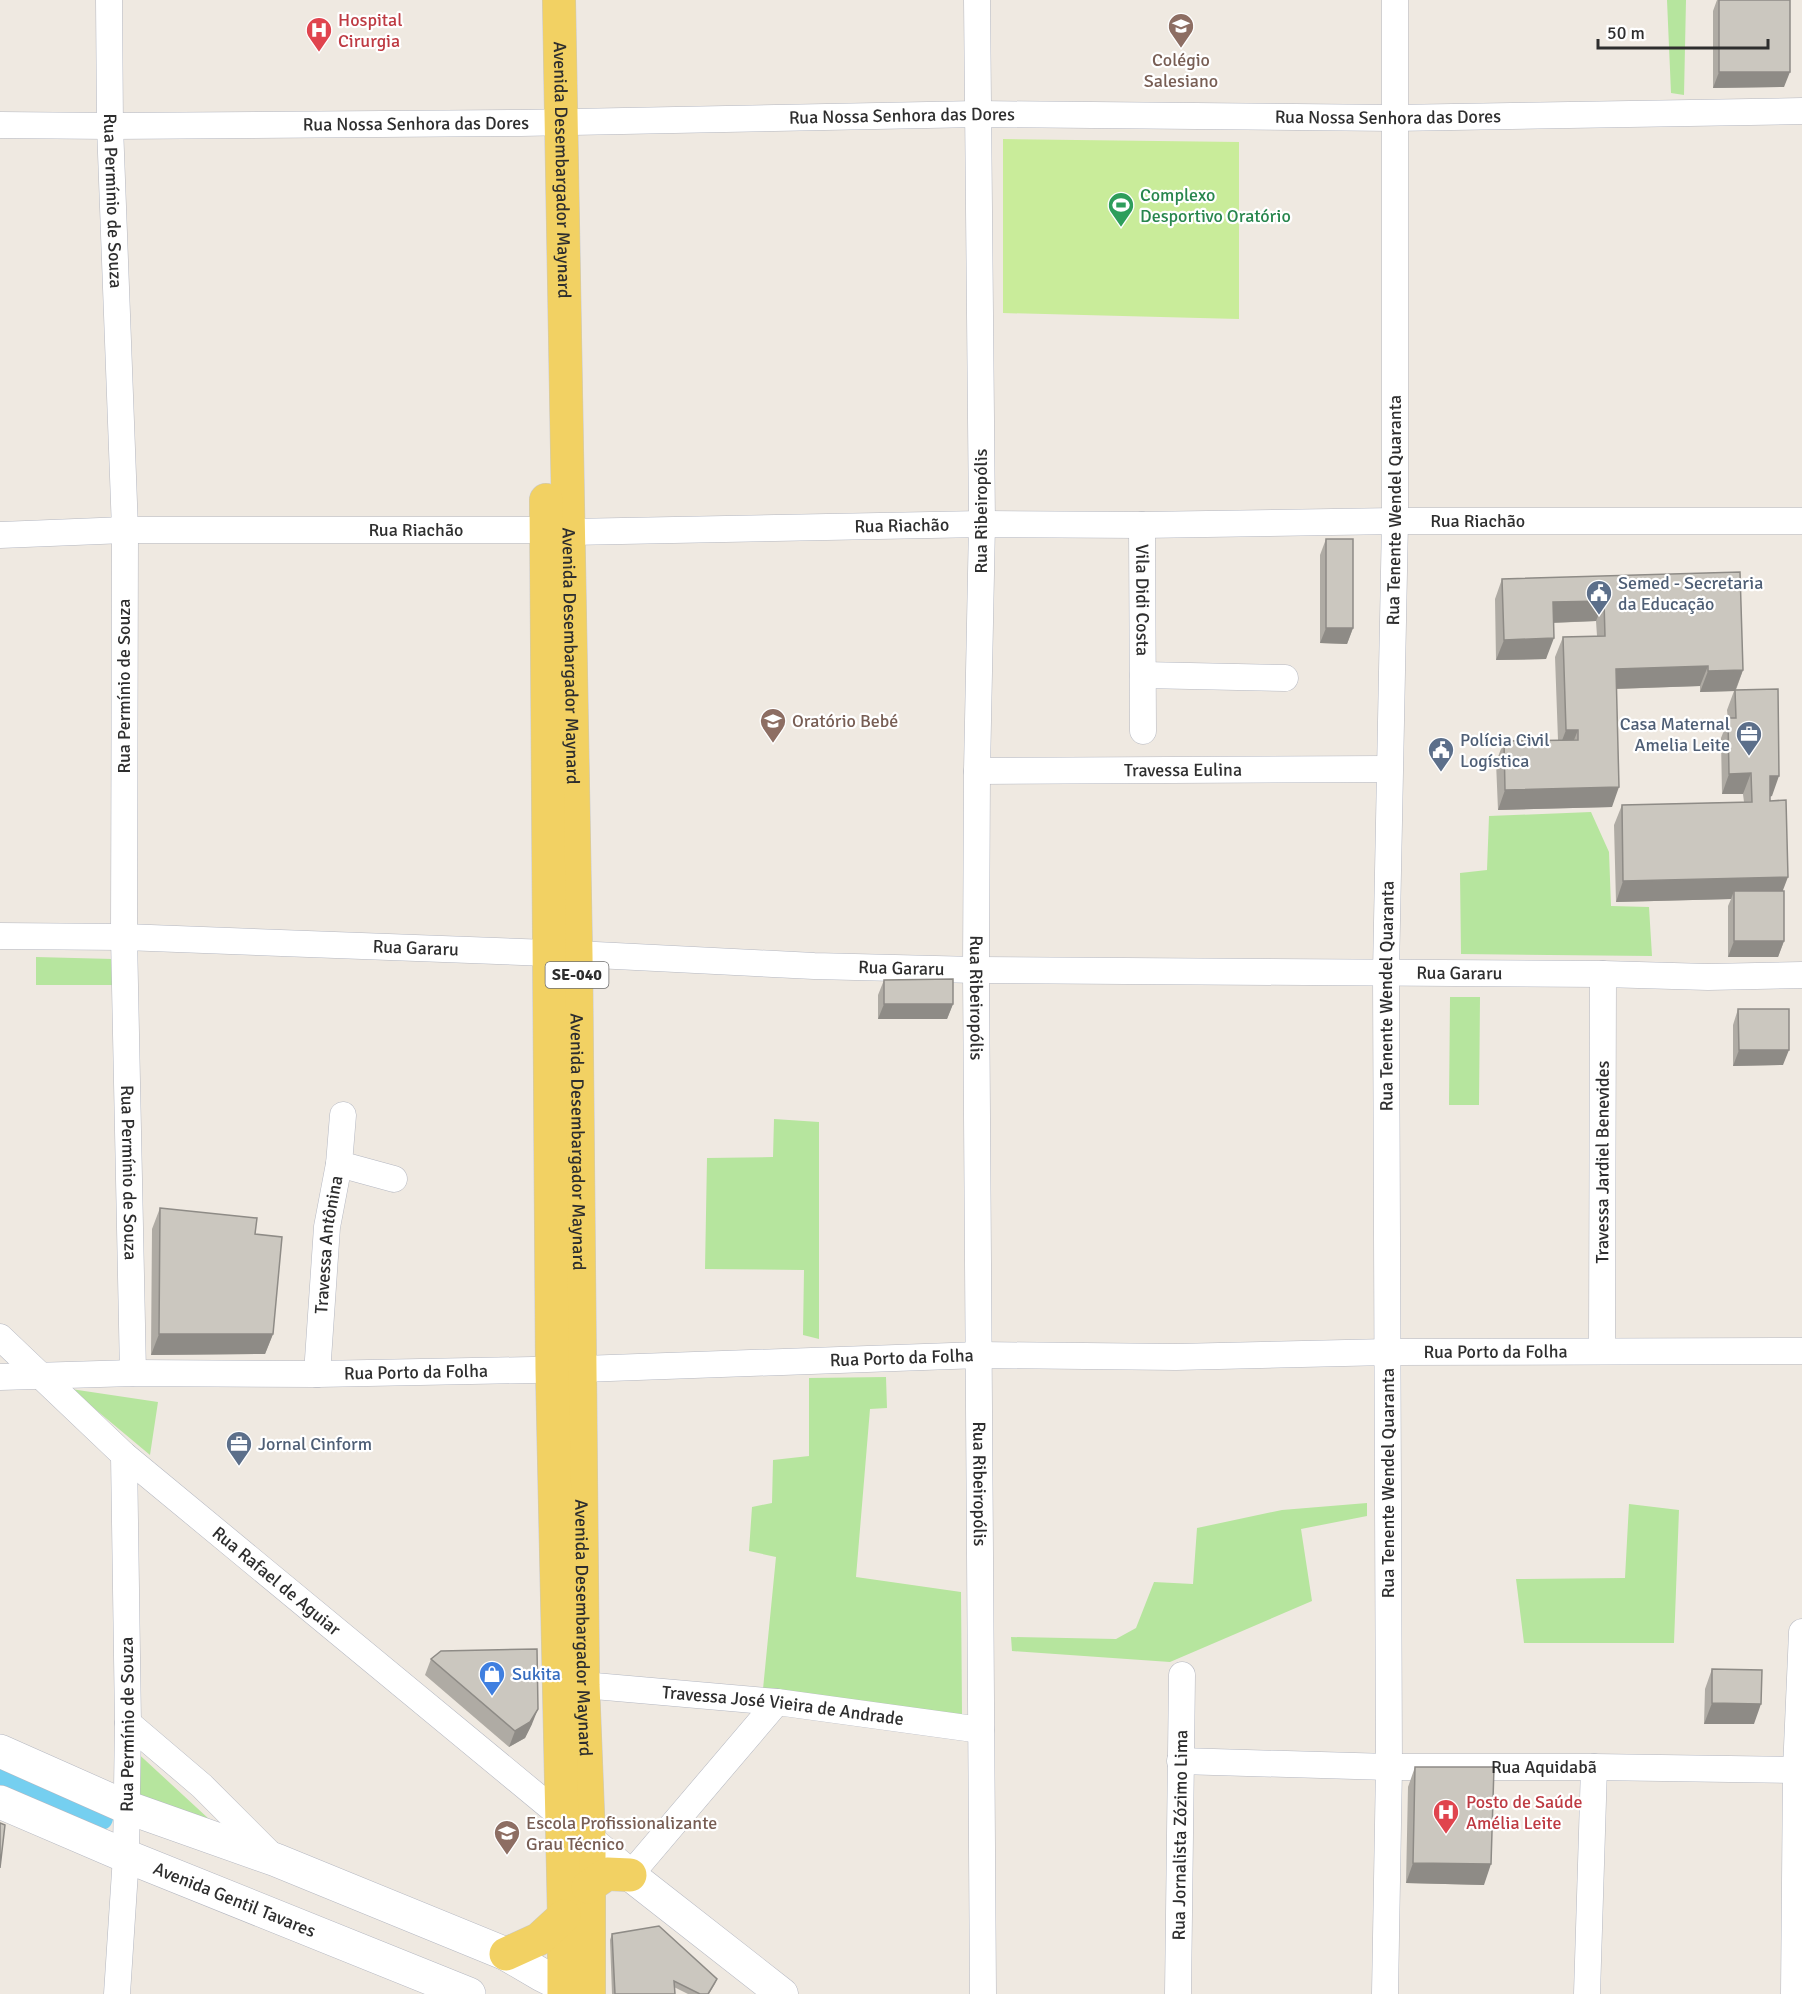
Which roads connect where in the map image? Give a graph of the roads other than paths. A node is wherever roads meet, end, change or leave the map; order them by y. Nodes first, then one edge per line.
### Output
1 (110, 0) edge
2 (538, 0) edge
3 (559, 0) edge
4 (977, 0) edge
5 (1395, 0) edge
6 (1802, 111) edge
7 (978, 114) junction
8 (1394, 118) junction
9 (551, 122) junction
10 (0, 125) edge
11 (110, 126) junction
12 (1395, 521) junction
13 (1802, 521) edge
14 (982, 524) junction
15 (1142, 525) junction
16 (125, 530) junction
17 (558, 531) junction
18 (0, 535) edge
19 (1143, 675) junction
20 (1286, 678) dead end
21 (1143, 731) dead end
22 (1389, 769) junction
23 (977, 771) junction
24 (0, 936) edge
25 (124, 937) junction
26 (563, 954) junction
27 (976, 970) junction
28 (1386, 972) junction
29 (1603, 974) junction
30 (1802, 975) edge
31 (343, 1115) dead end
32 (339, 1164) junction
33 (394, 1179) dead end
34 (0, 1337) edge
35 (1602, 1350) junction
36 (1802, 1350) edge
37 (1389, 1352) junction
38 (980, 1355) junction
39 (567, 1369) junction
40 (133, 1373) junction
41 (317, 1374) junction
42 (40, 1376) junction
43 (0, 1377) edge
44 (124, 1455) junction
45 (1802, 1632) edge
46 (1182, 1675) dead end
47 (584, 1685) junction
48 (777, 1702) junction
49 (129, 1723) junction
50 (981, 1730) junction
51 (0, 1751) edge
52 (1180, 1761) junction
53 (1389, 1767) junction
54 (1594, 1767) junction
55 (1799, 1770) edge
56 (0, 1802) edge
57 (126, 1811) junction
58 (561, 1816) junction
59 (589, 1840) junction
60 (126, 1853) junction
61 (276, 1860) junction
62 (630, 1875) junction
63 (588, 1887) junction
64 (564, 1916) junction
65 (506, 1954) junction
66 (574, 1992) edge
67 (117, 1994) edge
68 (470, 1994) edge
69 (782, 1994) edge
70 (983, 1994) edge
71 (1178, 1994) edge
72 (1385, 1994) edge
73 (1587, 1994) edge
74 (1794, 1994) edge

1 - 11 street, Rua Permínio de Souza
2 - 9 main road, Avenida Desembargador Maynard / SE-040
3 - 9 main road, Avenida Desembargador Maynard / SE-040
4 - 7 street, Rua Ribeiropólis
5 - 8 street, Rua Tenente Wendel Quaranta
6 - 8 street, Rua Nossa Senhora das Dores
7 - 8 street, Rua Nossa Senhora das Dores
7 - 9 street, Rua Nossa Senhora das Dores
7 - 14 street, Rua Ribeiropólis
8 - 12 street, Rua Tenente Wendel Quaranta
9 - 11 street, Rua Nossa Senhora das Dores
9 - 17 main road, Avenida Desembargador Maynard / SE-040
10 - 11 street, Rua Nossa Senhora das Dores
11 - 16 street, Rua Permínio de Souza
12 - 13 street, Rua Riachão
12 - 15 street, Rua Riachão
12 - 22 street, Rua Tenente Wendel Quaranta
14 - 15 street, Rua Riachão
14 - 17 street, Rua Riachão
14 - 23 street, Rua Ribeiropólis
15 - 19 street, Vila Didi Costa
16 - 17 street, Rua Riachão
16 - 18 street, Rua Riachão
16 - 25 street, Rua Permínio de Souza
17 - 26 main road, Avenida Desembargador Maynard / SE-040
19 - 20 street, Vila Didi Costa
19 - 21 street, Vila Didi Costa
22 - 23 street, Travessa Eulina
22 - 28 street, Rua Tenente Wendel Quaranta
23 - 27 street, Rua Ribeiropólis
24 - 25 street, Rua Gararu
25 - 26 street, Rua Gararu
25 - 40 street, Rua Permínio de Souza
26 - 27 street, Rua Gararu
26 - 39 main road, Avenida Desembargador Maynard / SE-040
27 - 28 street, Rua Gararu
27 - 38 street, Rua Ribeiropólis
28 - 29 street, Rua Gararu
28 - 37 street, Rua Tenente Wendel Quaranta
29 - 30 street, Rua Gararu
29 - 35 street, Travessa Jardiel Benevides
31 - 32 street, Travessa Antônina
32 - 33 street
32 - 41 street, Travessa Antônina
34 - 42 street, Rua Rafael de Aguiar
35 - 36 street, Rua Porto da Folha
35 - 37 street, Rua Porto da Folha
37 - 38 street, Rua Porto da Folha
37 - 53 street, Rua Tenente Wendel Quaranta
38 - 39 street, Rua Porto da Folha
38 - 50 street, Rua Ribeiropólis
39 - 41 street, Rua Porto da Folha
39 - 47 main road, Avenida Desembargador Maynard / SE-040
39 - 58 main road, Avenida Desembargador Maynard / SE-040
40 - 41 street, Rua Porto da Folha
40 - 42 street, Rua Porto da Folha
42 - 43 street, Rua Porto da Folha
42 - 44 street, Rua Rafael de Aguiar
44 - 49 street, Rua Permínio de Souza
44 - 58 street, Rua Rafael de Aguiar
45 - 55 street
46 - 52 street, Rua Jornalista Zózimo Lima
47 - 48 street, Travessa José Vieira de Andrade
47 - 59 main road, Avenida Desembargador Maynard / SE-040
48 - 50 street, Travessa José Vieira de Andrade
48 - 62 street
49 - 57 street, Rua Permínio de Souza
49 - 61 street
50 - 70 street, Rua Ribeiropólis
51 - 57 main road
52 - 53 street, Rua Aquidabã
52 - 71 street, Rua Jornalista Zózimo Lima
53 - 54 street, Rua Aquidabã
53 - 72 street, Rua Tenente Wendel Quaranta
54 - 55 street, Rua Aquidabã
54 - 73 street
55 - 74 street
56 - 60 main road, Avenida Gentil Tavares
57 - 60 street, Rua Permínio de Souza
57 - 61 main road
58 - 59 street
58 - 64 main road, Avenida Desembargador Maynard / SE-040
59 - 62 street
59 - 63 main road, Avenida Desembargador Maynard / SE-040
60 - 67 street, Rua Permínio de Souza
60 - 68 main road, Avenida Gentil Tavares
61 - 65 main road
62 - 63 main road
62 - 69 street
63 - 66 main road, Avenida Desembargador Maynard / SE-040
64 - 65 main road
64 - 66 main road, Avenida Desembargador Maynard / SE-040
65 - 66 main road

